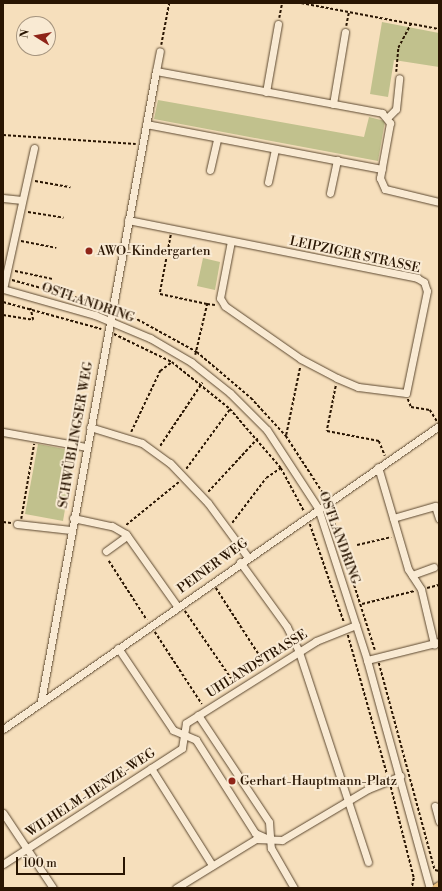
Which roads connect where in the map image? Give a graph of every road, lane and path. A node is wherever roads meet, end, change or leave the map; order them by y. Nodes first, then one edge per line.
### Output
1 (169, 3) edge
2 (282, 3) edge
3 (301, 3) edge
4 (349, 11) junction
5 (278, 24) joint
6 (411, 24) junction
7 (439, 29) edge
8 (345, 32) joint
9 (160, 51) joint
10 (156, 71) junction
11 (399, 78) joint
12 (266, 92) junction
13 (333, 104) junction
14 (388, 117) junction
15 (146, 124) junction
16 (3, 135) edge
17 (217, 139) junction
18 (142, 145) junction
19 (34, 148) dead end
20 (275, 150) junction
21 (337, 160) junction
22 (382, 169) junction
23 (210, 170) dead end
24 (27, 179) junction
25 (268, 182) dead end
26 (70, 187) dead end
27 (330, 193) dead end
28 (3, 198) edge
29 (22, 200) junction
30 (439, 202) edge
31 (20, 210) junction
32 (64, 218) dead end
33 (128, 220) junction
34 (172, 229) junction
35 (14, 240) junction
36 (231, 241) junction
37 (56, 248) dead end
38 (7, 269) junction
39 (5, 278) junction
40 (52, 278) dead end
41 (3, 302) edge
42 (207, 304) junction
43 (225, 306) junction
44 (112, 307) junction
45 (30, 308) junction
46 (3, 315) edge
47 (109, 320) junction
48 (107, 331) junction
49 (197, 352) junction
50 (301, 359) junction
51 (172, 362) junction
52 (191, 362) junction
53 (337, 378) junction
54 (202, 383) junction
55 (406, 393) junction
56 (230, 409) junction
57 (439, 425) edge
58 (90, 427) junction
59 (3, 432) edge
60 (286, 436) junction
61 (129, 437) junction
62 (258, 437) junction
63 (36, 438) junction
64 (86, 447) junction
65 (156, 453) junction
66 (387, 461) junction
67 (378, 467) junction
68 (281, 468) junction
69 (183, 477) junction
70 (203, 498) junction
71 (328, 501) junction
72 (318, 508) junction
73 (306, 516) junction
74 (73, 518) junction
75 (393, 518) junction
76 (439, 518) edge
77 (18, 524) joint
78 (227, 529) junction
79 (71, 530) junction
80 (120, 530) junction
81 (400, 535) junction
82 (127, 536) junction
83 (357, 546) dead end
84 (106, 551) dead end
85 (247, 556) junction
86 (109, 560) dead end
87 (240, 562) junction
88 (434, 567) dead end
89 (412, 575) junction
90 (212, 582) junction
91 (439, 585) edge
92 (421, 589) junction
93 (362, 604) junction
94 (178, 605) junction
95 (150, 625) junction
96 (356, 625) junction
97 (346, 629) junction
98 (436, 643) edge
99 (118, 648) junction
100 (299, 652) junction
101 (377, 658) junction
102 (367, 660) junction
103 (269, 671) junction
104 (238, 689) junction
105 (41, 702) junction
106 (206, 710) junction
107 (198, 715) junction
108 (3, 729) edge
109 (184, 737) junction
110 (151, 768) junction
111 (400, 776) junction
112 (389, 780) junction
113 (348, 800) junction
114 (435, 806) dead end
115 (3, 813) edge
116 (439, 821) edge
117 (269, 839) junction
118 (26, 848) junction
119 (368, 862) dead end
120 (3, 864) edge
121 (212, 865) junction
122 (439, 871) edge
123 (439, 886) edge
124 (54, 888) edge
125 (176, 888) edge
126 (294, 888) edge
127 (412, 888) edge
128 (430, 888) edge
129 (436, 888) edge

1 - 9 path
2 - 5 path
3 - 4 path
4 - 6 path
4 - 8 path
5 - 12 street
6 - 7 path
6 - 11 path
8 - 13 street
9 - 10 street, SCHWÜBLINGSER WEG
10 - 12 street
10 - 15 street, SCHWÜBLINGSER WEG
11 - 14 street
12 - 13 street
13 - 14 street
14 - 22 street
15 - 17 street
15 - 18 street, SCHWÜBLINGSER WEG
16 - 18 path
17 - 20 street
17 - 23 street
18 - 33 street, SCHWÜBLINGSER WEG
19 - 24 street
20 - 21 street
20 - 25 street
21 - 22 street
21 - 27 street
22 - 30 street
24 - 26 path
24 - 29 street
28 - 29 street
29 - 31 street
31 - 32 path
31 - 35 street
33 - 34 street, LEIPZIGER STRASSE
33 - 44 street, SCHWÜBLINGSER WEG
34 - 36 street, LEIPZIGER STRASSE
34 - 42 path
35 - 37 path
35 - 38 street
36 - 43 street
36 - 55 street, LEIPZIGER STRASSE
38 - 39 street
38 - 40 path
39 - 44 path
39 - 47 street, OSTLANDRING
41 - 45 path
42 - 43 path
42 - 49 path
43 - 50 street
44 - 47 street, SCHWÜBLINGSER WEG
44 - 49 path
45 - 46 path
45 - 48 path
47 - 48 street, SCHWÜBLINGSER WEG
47 - 52 street, OSTLANDRING
48 - 51 path
48 - 58 street, SCHWÜBLINGSER WEG
49 - 52 path
49 - 60 path
50 - 53 street
50 - 60 path
51 - 54 path
51 - 61 path
52 - 72 street, OSTLANDRING
53 - 55 street
53 - 66 path
54 - 56 path
54 - 65 path
55 - 57 path
56 - 62 path
56 - 69 path
57 - 66 street, PEINER WEG
58 - 61 street
58 - 64 street, SCHWÜBLINGSER WEG
59 - 63 street
60 - 71 path
61 - 65 street
62 - 68 path
62 - 70 path
63 - 64 street
63 - 77 path
64 - 74 street, SCHWÜBLINGSER WEG
65 - 69 street
66 - 67 street, PEINER WEG
67 - 71 street, PEINER WEG
67 - 75 street
68 - 73 path
68 - 78 path
69 - 70 street
69 - 80 path
70 - 78 street
71 - 72 street, PEINER WEG
71 - 93 path
72 - 73 street, PEINER WEG
72 - 96 street, OSTLANDRING
73 - 85 street, PEINER WEG
73 - 97 path
74 - 79 street, SCHWÜBLINGSER WEG
74 - 80 street
75 - 76 street
75 - 81 street
77 - 79 street
78 - 85 street
79 - 105 street, SCHWÜBLINGSER WEG
80 - 82 street
81 - 83 path
81 - 89 street
82 - 84 street
82 - 94 street
85 - 87 street, PEINER WEG
86 - 95 path
87 - 90 street, PEINER WEG
87 - 100 street
88 - 89 street
89 - 92 street
90 - 94 street, PEINER WEG
90 - 103 path
91 - 92 path
92 - 93 path
92 - 98 street
93 - 101 path
94 - 95 street, PEINER WEG
94 - 104 path
95 - 99 street, PEINER WEG
95 - 106 path
96 - 97 street, UHLANDSTRASSE
96 - 102 street, OSTLANDRING
97 - 100 street, UHLANDSTRASSE
97 - 112 path
98 - 101 street
99 - 105 street, PEINER WEG
99 - 109 street
100 - 103 street, UHLANDSTRASSE
100 - 113 street
101 - 102 street
101 - 122 path
102 - 111 street, OSTLANDRING
103 - 104 street, UHLANDSTRASSE
104 - 106 street, UHLANDSTRASSE
105 - 108 street, PEINER WEG
106 - 107 street, UHLANDSTRASSE
107 - 109 street, UHLANDSTRASSE
107 - 117 street
109 - 110 street, WILHELM-HENZE-WEG
109 - 117 street
110 - 118 street, WILHELM-HENZE-WEG
110 - 121 street
111 - 112 street
111 - 128 street, OSTLANDRING
112 - 113 street
112 - 127 path
113 - 117 street
113 - 119 street
114 - 116 street
115 - 118 street
117 - 121 street
117 - 126 street
118 - 120 street, WILHELM-HENZE-WEG
118 - 124 street
121 - 125 street
123 - 129 main road

